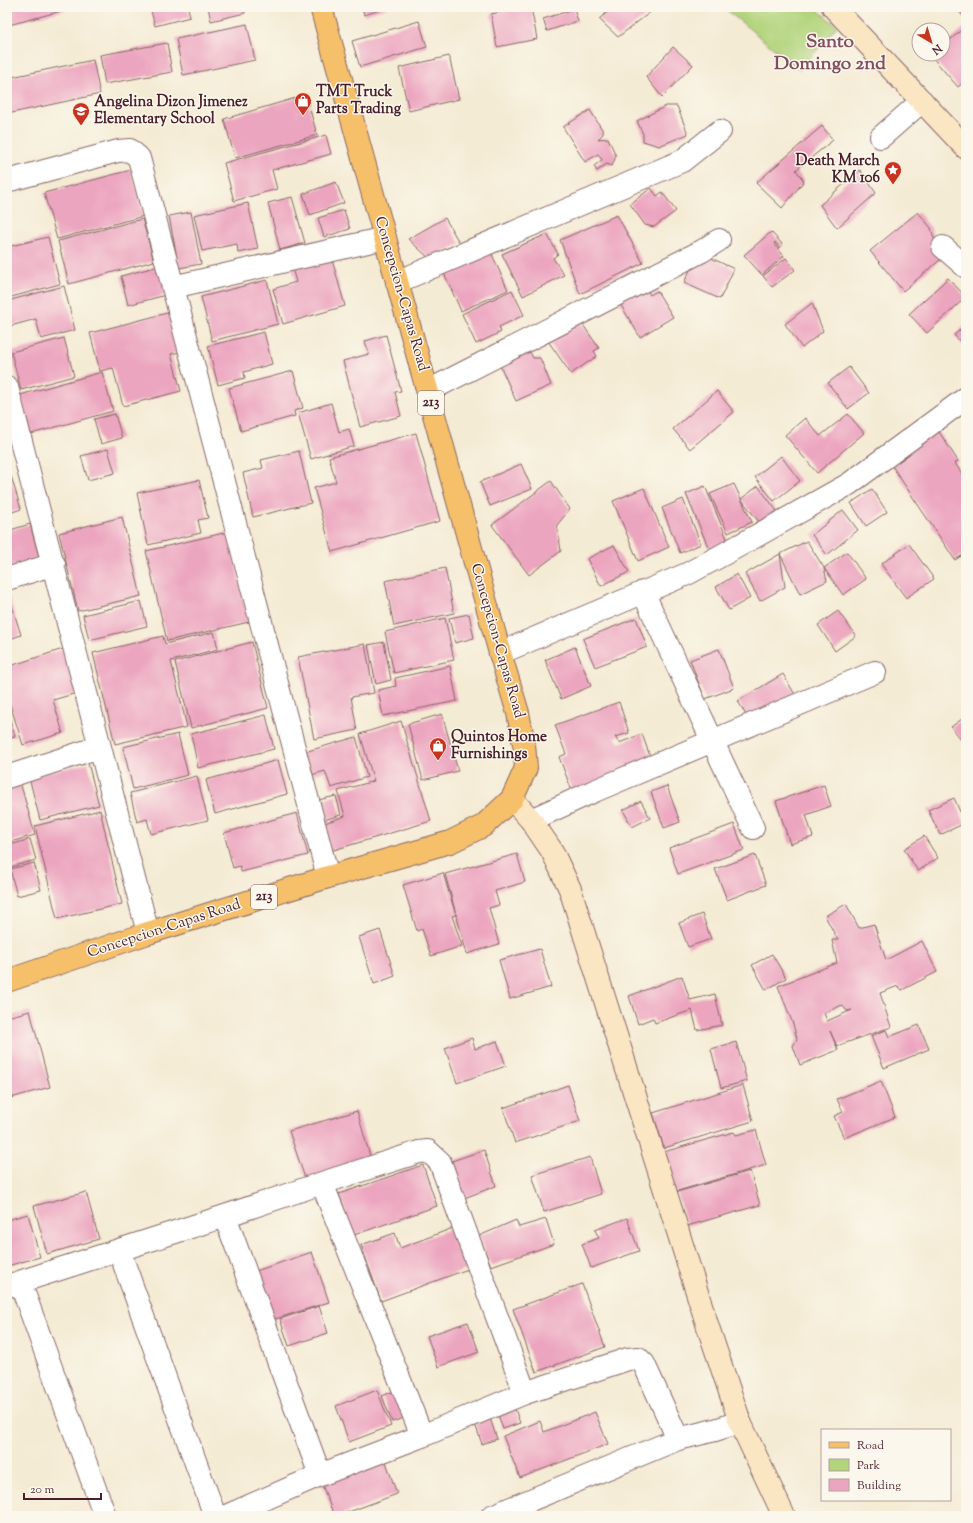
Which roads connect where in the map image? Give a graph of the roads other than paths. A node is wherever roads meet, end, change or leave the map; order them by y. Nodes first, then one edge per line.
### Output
1 (321, 7) edge
2 (833, 7) edge
3 (922, 101) junction
4 (720, 131) dead end
5 (881, 137) dead end
6 (966, 148) edge
7 (7, 181) edge
8 (385, 238) junction
9 (719, 240) dead end
10 (943, 247) dead end
11 (966, 267) edge
12 (397, 282) junction
13 (173, 287) junction
14 (7, 387) edge
15 (428, 391) junction
16 (966, 398) edge
17 (54, 564) junction
18 (7, 579) edge
19 (643, 592) junction
20 (500, 652) junction
21 (875, 672) dead end
22 (712, 742) junction
23 (99, 747) junction
24 (7, 777) edge
25 (512, 799) junction
26 (531, 820) junction
27 (752, 828) dead end
28 (328, 877) junction
29 (148, 933) junction
30 (7, 981) edge
31 (322, 1183) junction
32 (225, 1216) junction
33 (119, 1250) junction
34 (13, 1284) edge
35 (525, 1393) junction
36 (740, 1422) junction
37 (422, 1436) junction
38 (678, 1439) junction
39 (320, 1475) junction
40 (105, 1516) edge
41 (215, 1516) edge
42 (226, 1516) edge
43 (492, 1516) edge
44 (784, 1516) edge

1 - 8 main road, Concepcion-Capas Road / 213
2 - 3 street
3 - 5 street
3 - 6 street
4 - 12 street
7 - 13 street
8 - 12 main road, Concepcion-Capas Road / 213
8 - 13 street
9 - 15 street
10 - 11 street
12 - 15 main road, Concepcion-Capas Road / 213
13 - 28 street
14 - 17 street
15 - 20 main road, Concepcion-Capas Road / 213
16 - 19 street
17 - 18 street
17 - 23 street
19 - 20 street
19 - 22 street
20 - 25 main road, Concepcion-Capas Road / 213
21 - 22 street
22 - 26 street
22 - 27 street
23 - 24 street
23 - 29 street
25 - 26 street
25 - 28 main road, Concepcion-Capas Road / 213
26 - 36 street
28 - 29 main road, Concepcion-Capas Road / 213
29 - 30 main road, Concepcion-Capas Road / 213
31 - 32 street
31 - 35 street
31 - 37 street
32 - 33 street
32 - 39 street
33 - 34 street
33 - 41 street
34 - 40 street
35 - 37 street
35 - 38 street
36 - 38 street
36 - 44 street
37 - 39 street
38 - 43 street
39 - 42 street

